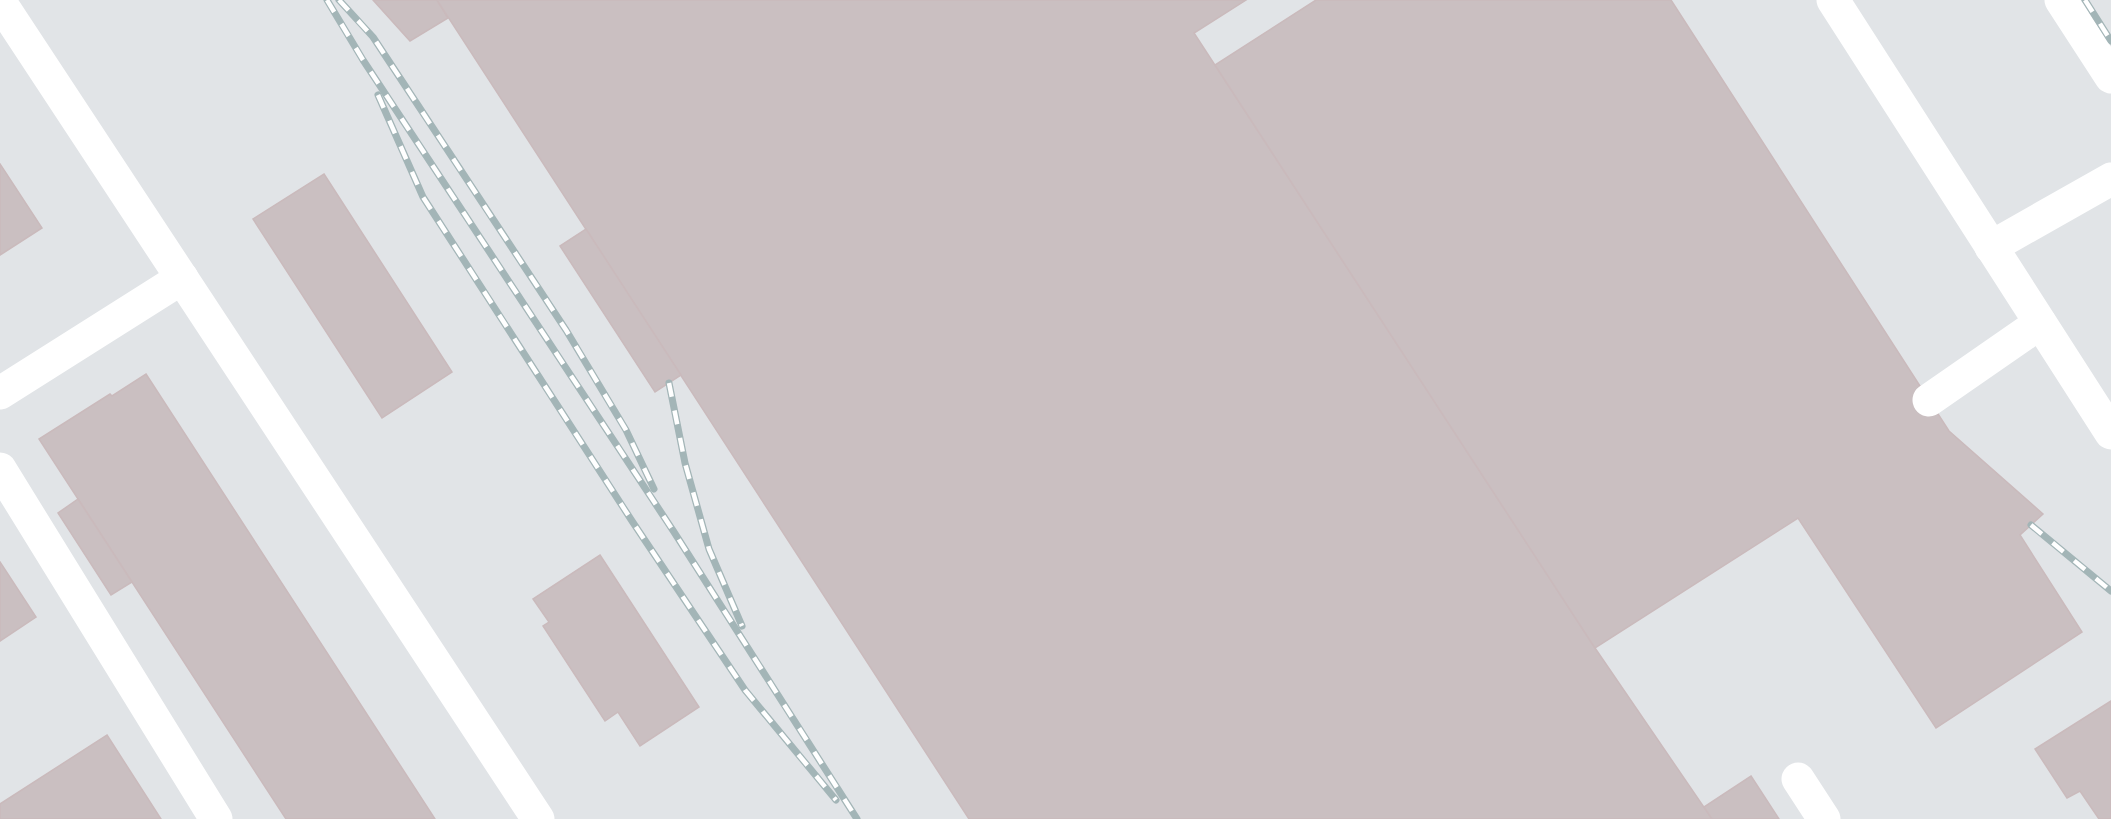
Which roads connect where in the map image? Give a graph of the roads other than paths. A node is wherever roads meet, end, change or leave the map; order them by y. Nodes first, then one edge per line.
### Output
1 (1833, 0) edge
2 (2061, 0) edge
3 (5, 6) edge
4 (2111, 77) edge
5 (2111, 179) edge
6 (1991, 247) junction
7 (182, 278) junction
8 (2040, 322) junction
9 (0, 393) edge
10 (1929, 400) dead end
11 (2111, 433) edge
12 (0, 469) edge
13 (1798, 779) dead end
14 (216, 819) edge
15 (538, 819) edge
16 (1824, 819) edge

1 - 6 lane
2 - 4 lane
3 - 7 lane
5 - 6 lane
6 - 8 lane
7 - 9 lane
7 - 15 lane
8 - 10 lane
8 - 11 lane
12 - 14 lane
13 - 16 lane

